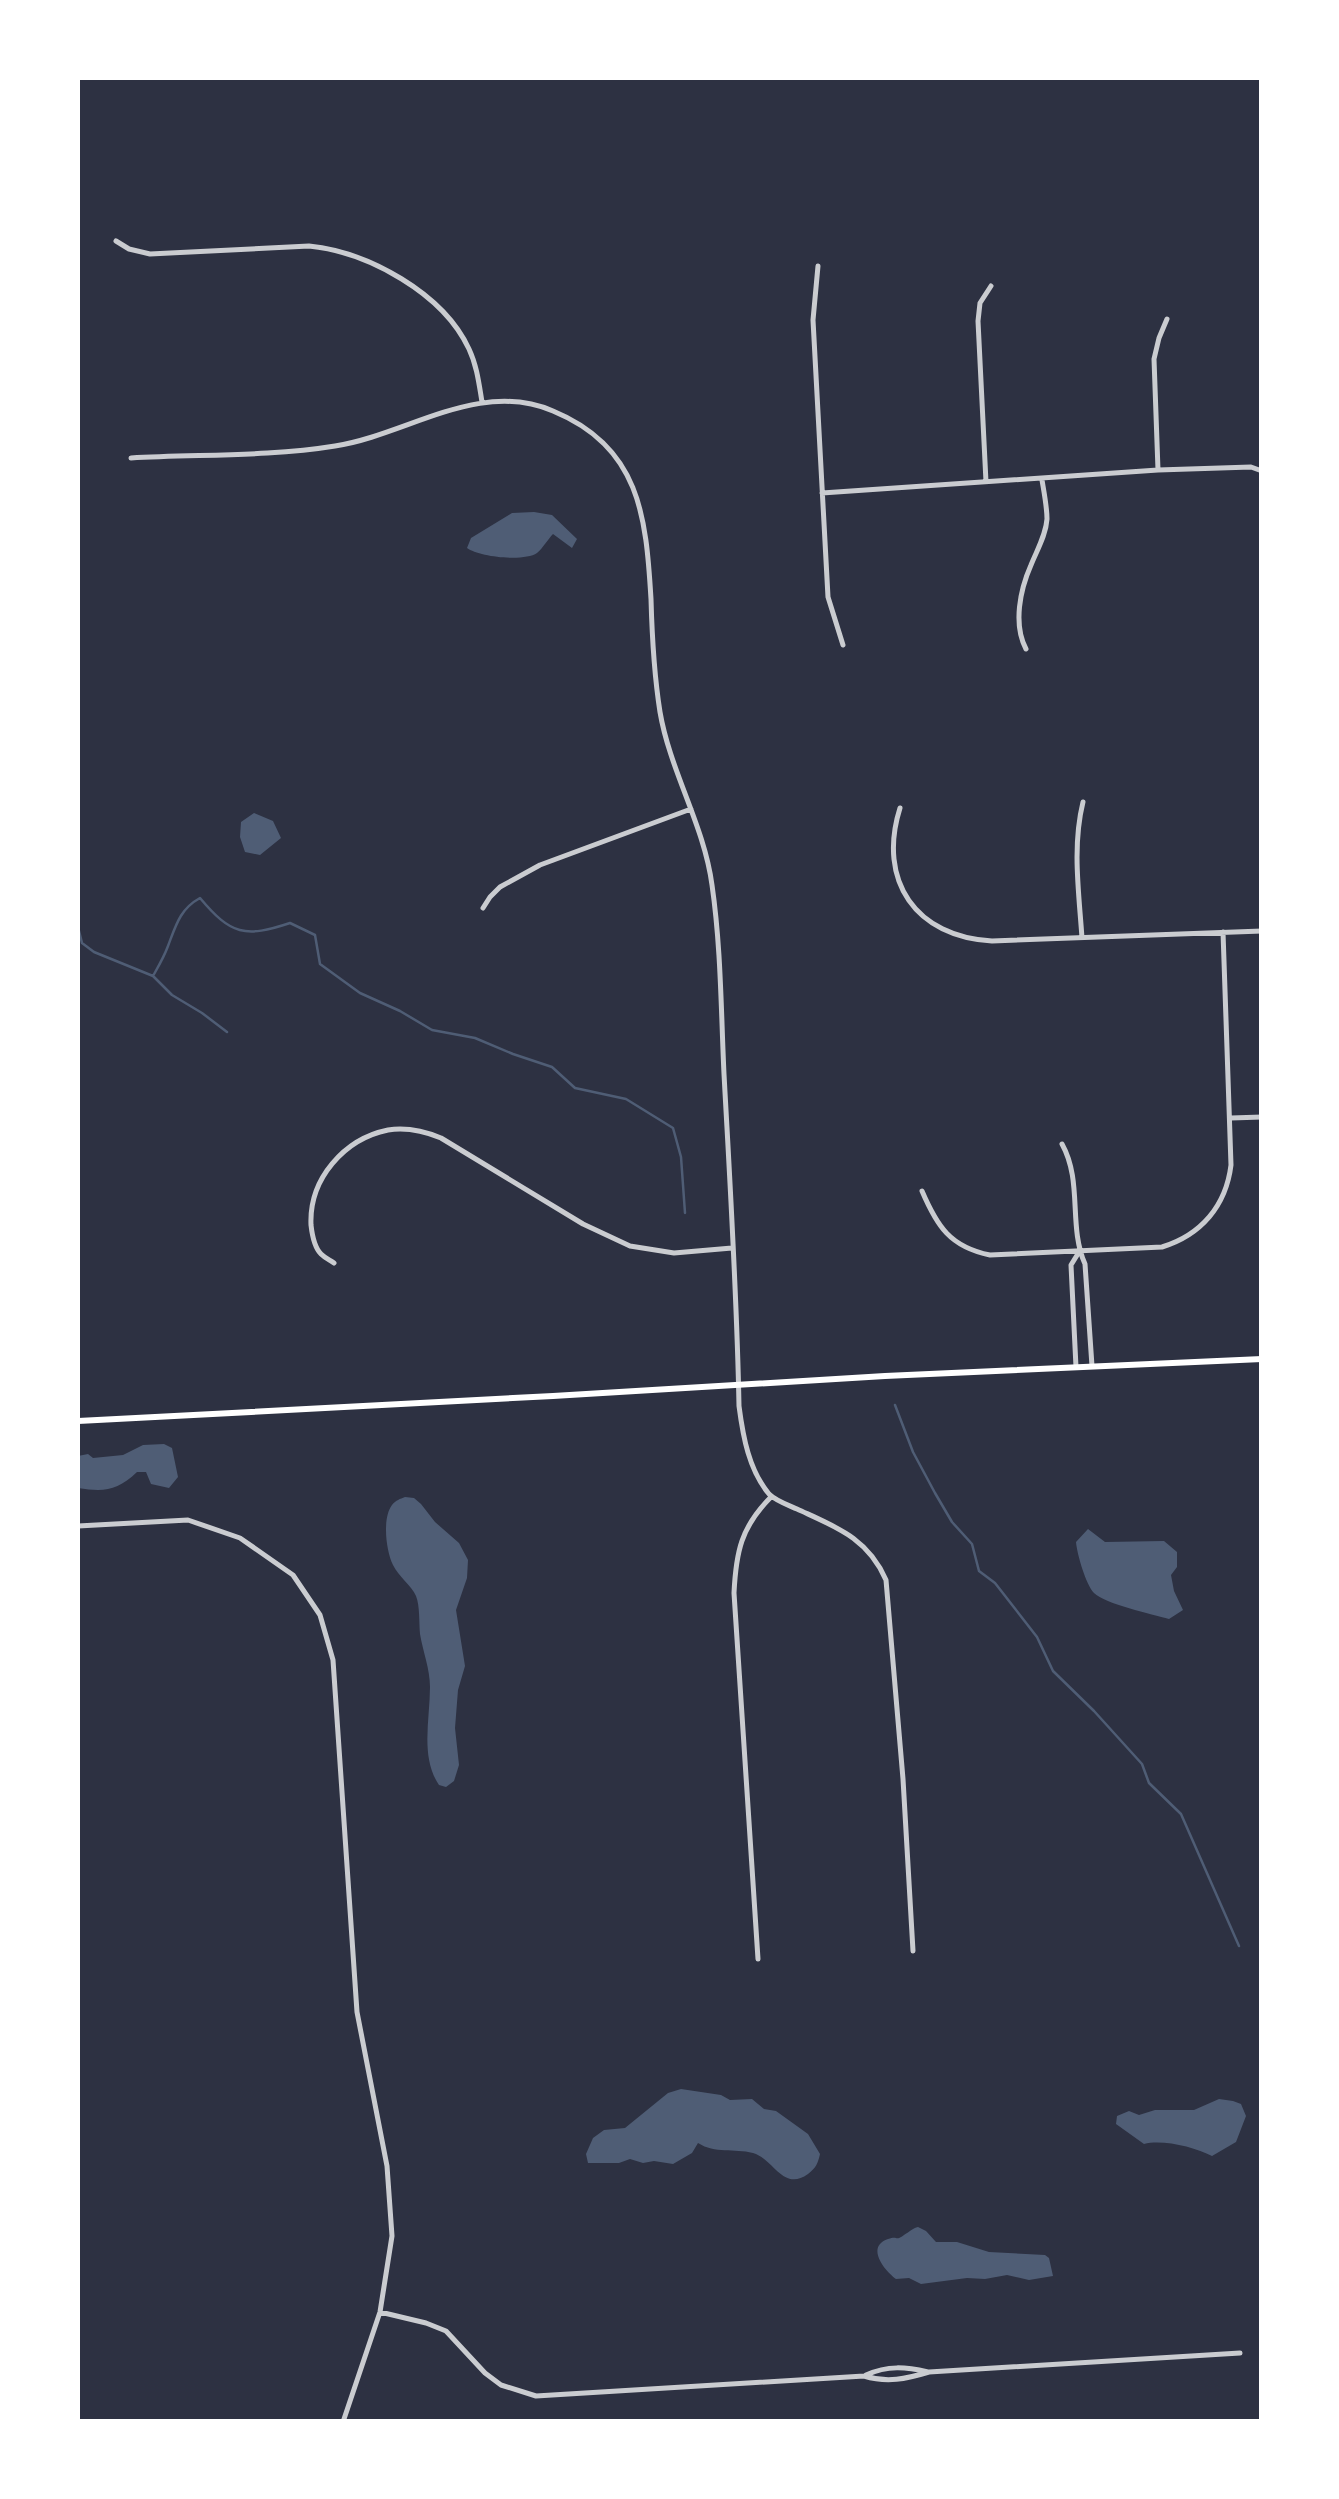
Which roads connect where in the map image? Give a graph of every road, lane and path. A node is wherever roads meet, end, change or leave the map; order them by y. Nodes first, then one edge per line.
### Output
1 (116, 241) dead end
2 (818, 266) dead end
3 (991, 286) dead end
4 (1167, 319) dead end
5 (482, 402) junction
6 (131, 458) dead end
7 (1158, 470) junction
8 (1262, 471) edge
9 (1042, 480) junction
10 (986, 482) junction
11 (822, 492) junction
12 (843, 645) dead end
13 (1026, 649) dead end
14 (1083, 802) dead end
15 (900, 808) dead end
16 (691, 809) junction
17 (483, 908) dead end
18 (1262, 931) edge
19 (1223, 932) junction
20 (1082, 938) junction
21 (1262, 1117) edge
22 (1230, 1118) junction
23 (1062, 1144) dead end
24 (922, 1191) dead end
25 (732, 1248) junction
26 (1080, 1252) junction
27 (334, 1262) dead end
28 (1262, 1360) edge
29 (1076, 1366) junction
30 (1092, 1366) junction
31 (739, 1384) junction
32 (78, 1421) edge
33 (771, 1497) junction
34 (78, 1526) edge
35 (913, 1951) dead end
36 (758, 1959) dead end
37 (380, 2312) junction
38 (1240, 2353) dead end
39 (928, 2372) junction
40 (864, 2376) junction
41 (343, 2422) edge

1 - 5 street
2 - 11 street
3 - 10 street
4 - 7 street
5 - 6 street
5 - 16 street
7 - 8 street
7 - 9 street
9 - 10 street
9 - 13 street
10 - 11 street
11 - 12 street
14 - 20 street
15 - 20 street
16 - 17 street
16 - 25 street
18 - 19 street
19 - 20 street
19 - 22 street
21 - 22 street
22 - 26 street
23 - 26 street
24 - 26 street
25 - 27 street
25 - 31 street
26 - 29 street
26 - 30 street
28 - 30 main road
29 - 30 main road
29 - 31 main road
31 - 32 main road
31 - 33 street
33 - 35 street
33 - 36 street
34 - 37 street
37 - 40 street
37 - 41 street
38 - 39 street
39 - 40 street
39 - 40 street

